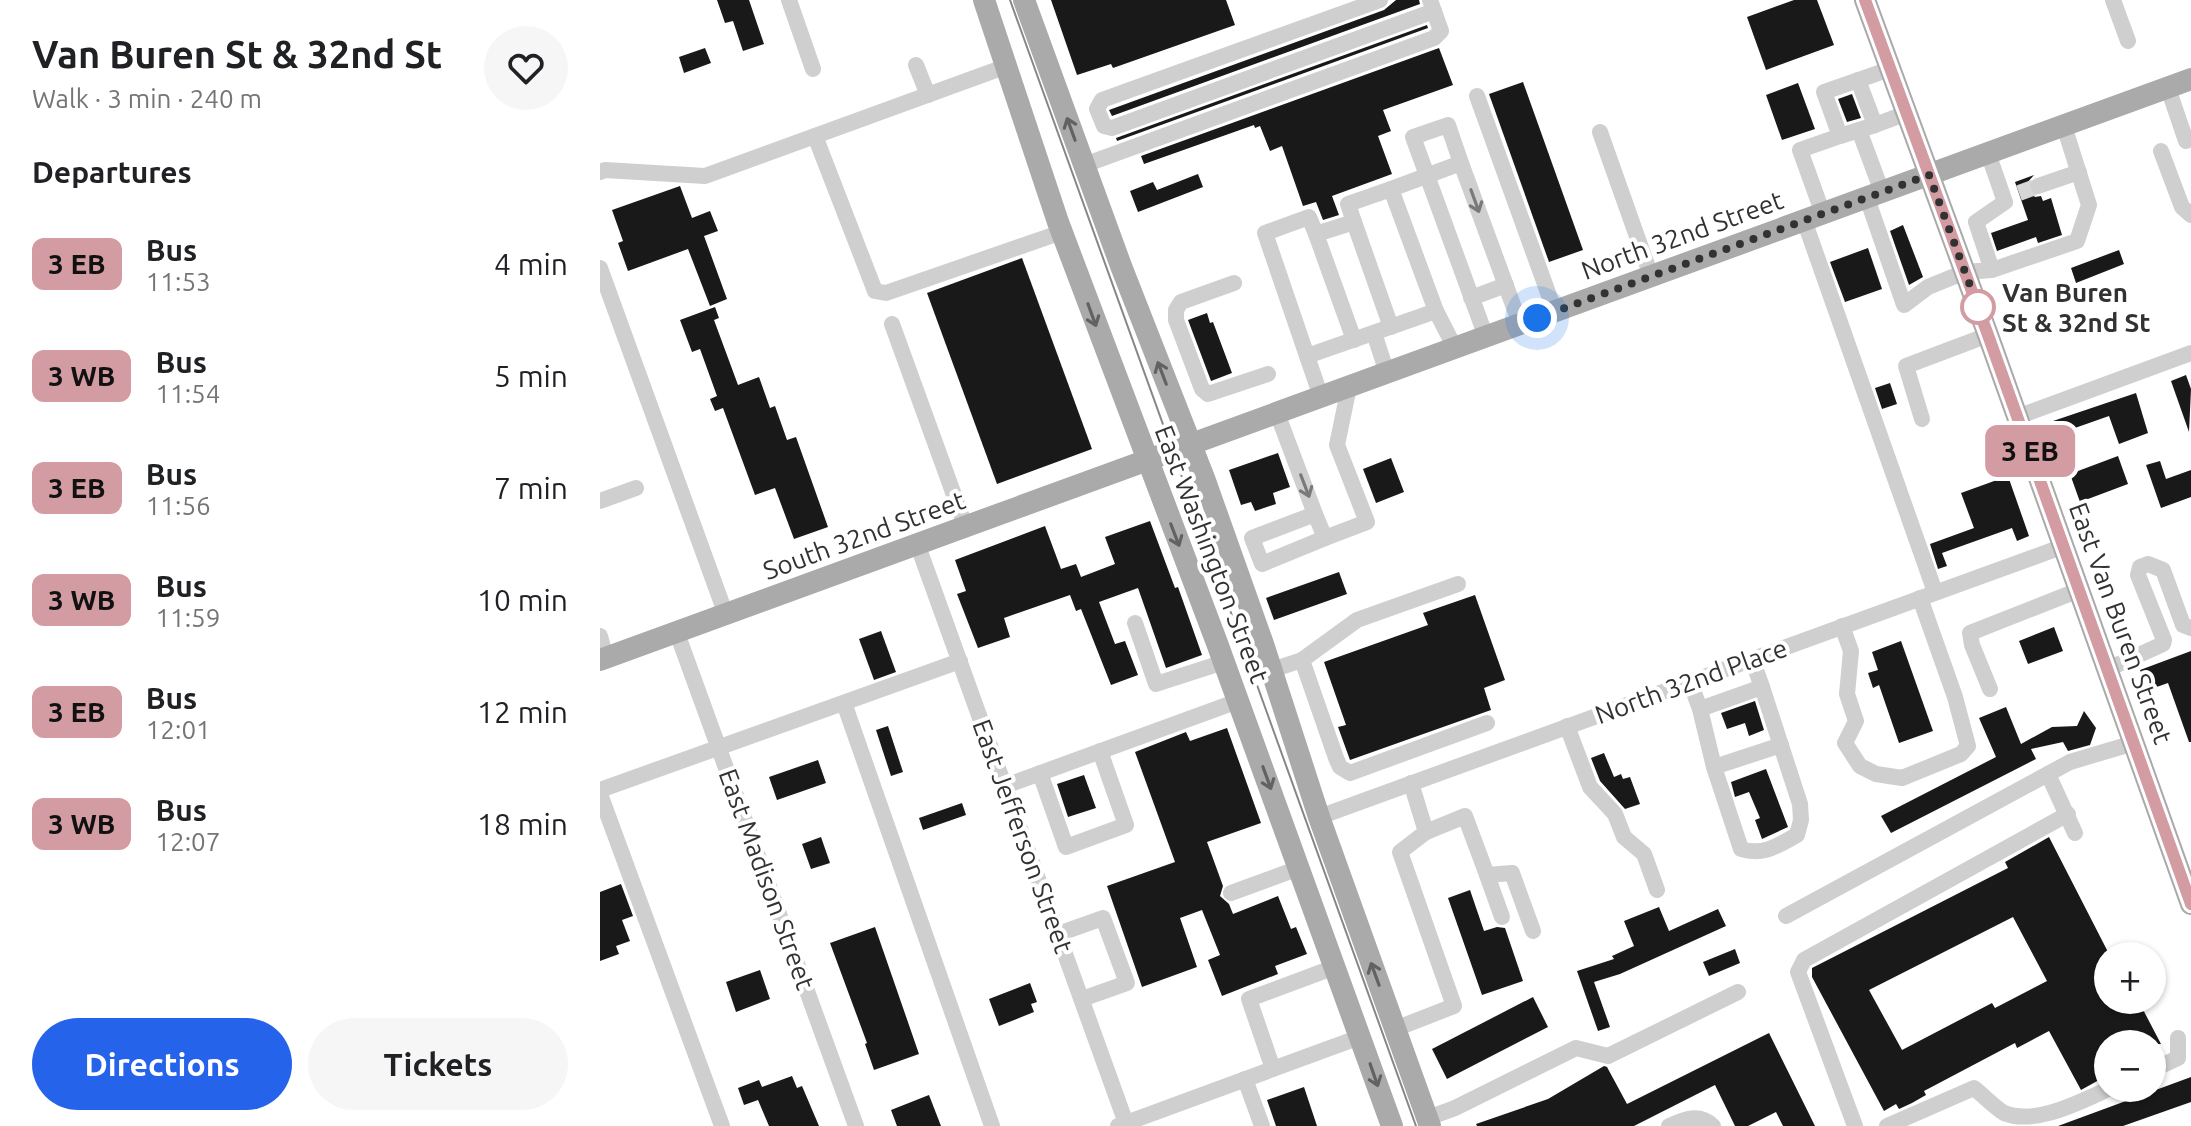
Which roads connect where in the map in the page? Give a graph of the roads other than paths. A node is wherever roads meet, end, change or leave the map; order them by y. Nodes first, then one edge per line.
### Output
1 (789, 0) edge
2 (984, 0) edge
3 (1024, 0) edge
4 (1380, 0) edge
5 (1865, 0) edge
6 (2113, 0) edge
7 (1432, 6) edge
8 (2128, 41) dead end
9 (916, 65) dead end
10 (1007, 66) junction
11 (813, 69) dead end
12 (1890, 69) junction
13 (2191, 79) edge
14 (1858, 80) junction
15 (2168, 88) junction
16 (928, 95) junction
17 (1477, 96) dead end
18 (1907, 113) junction
19 (2064, 126) junction
20 (1867, 127) junction
21 (1600, 132) dead end
22 (815, 136) junction
23 (1840, 136) junction
24 (2186, 141) dead end
25 (2161, 151) dead end
26 (1988, 153) junction
27 (1461, 163) junction
28 (1084, 165) junction
29 (600, 172) edge
30 (2079, 172) junction
31 (1929, 175) junction
32 (1426, 176) junction
33 (2038, 186) tunnel mouth
34 (1391, 189) junction
35 (1874, 195) junction
36 (2191, 215) edge
37 (1813, 217) junction
38 (1354, 222) junction
39 (1062, 232) junction
40 (1316, 234) junction
41 (600, 268) edge
42 (1992, 270) junction
43 (1965, 272) junction
44 (1651, 276) junction
45 (1234, 283) dead end
46 (1506, 285) junction
47 (1471, 298) junction
48 (1436, 311) junction
49 (1555, 312) junction
50 (892, 324) dead end
51 (1520, 324) junction
52 (1391, 327) junction
53 (1374, 333) junction
54 (1988, 335) junction
55 (1486, 337) junction
56 (1354, 340) junction
57 (1455, 348) junction
58 (2191, 353) edge
59 (1307, 356) junction
60 (1387, 373) junction
61 (1268, 374) dead end
62 (1349, 387) junction
63 (1321, 397) junction
64 (1277, 413) junction
65 (2017, 417) junction
66 (1922, 419) dead end
67 (1191, 445) junction
68 (1147, 462) junction
69 (636, 488) dead end
70 (600, 501) edge
71 (1315, 514) junction
72 (966, 528) junction
73 (1325, 538) junction
74 (918, 546) junction
75 (2064, 546) junction
76 (1458, 584) dead end
77 (2079, 590) junction
78 (1928, 595) junction
79 (726, 615) junction
80 (1135, 623) dead end
81 (1842, 626) junction
82 (2191, 628) edge
83 (677, 633) junction
84 (602, 652) edge
85 (1752, 659) junction
86 (1302, 660) junction
87 (960, 661) junction
88 (1224, 662) junction
89 (2108, 669) junction
90 (1272, 670) junction
91 (1690, 682) junction
92 (1762, 687) junction
93 (1990, 689) dead end
94 (1238, 701) junction
95 (844, 703) junction
96 (1700, 709) junction
97 (1487, 723) dead end
98 (1567, 726) junction
99 (2134, 743) junction
100 (1781, 745) junction
101 (719, 747) junction
102 (1100, 751) junction
103 (1714, 767) junction
104 (1040, 773) junction
105 (2048, 774) junction
106 (1411, 783) junction
107 (1005, 786) junction
108 (600, 792) edge
109 (2068, 814) junction
110 (1319, 817) junction
111 (1426, 832) junction
112 (2075, 833) dead end
113 (1299, 868) junction
114 (1487, 875) junction
115 (1657, 890) dead end
116 (1231, 893) dead end
117 (2191, 904) edge
118 (1786, 916) dead end
119 (1502, 917) dead end
120 (1533, 931) dead end
121 (1058, 934) junction
122 (1335, 967) junction
123 (1738, 992) dead end
124 (1082, 999) junction
125 (1395, 1029) junction
126 (1360, 1037) junction
127 (2178, 1038) dead end
128 (2166, 1064) edge
129 (1273, 1069) junction
130 (1245, 1079) junction
131 (2094, 1096) edge
132 (1429, 1122) edge
133 (1124, 1125) edge
134 (722, 1126) edge
135 (856, 1126) edge
136 (992, 1126) edge
137 (1262, 1126) edge
138 (1392, 1126) edge
139 (1669, 1126) edge
140 (1713, 1126) edge
141 (1855, 1126) edge
142 (1887, 1126) edge

1 - 11 street
2 - 10 main road, East Washington Street
28 -> 3 main road, East Washington Street
4 - 7 street
5 - 12 main road, East Van Buren Street
6 - 8 street
7 - 28 street
9 - 16 street
10 - 16 street
10 - 39 main road, East Washington Street
12 - 14 street
12 - 18 main road, East Van Buren Street
13 - 15 main road, North 32nd Street
14 - 20 street
14 - 23 street
15 - 19 main road, North 32nd Street
15 - 24 street
16 - 22 street
17 - 49 street
18 - 20 street
18 - 31 main road, East Van Buren Street
19 - 26 main road, North 32nd Street
19 - 30 street
20 - 23 street
20 - 35 street
21 - 44 street
22 - 29 street
22 - 39 street
23 - 37 street
25 - 36 street
26 - 31 main road, North 32nd Street
26 - 42 street
27 - 32 street
27 - 32 street
27 -> 46 street
67 -> 28 main road, East Washington Street
30 - 33 street
30 - 42 street
31 - 35 main road, North 32nd Street
31 - 43 main road, East Van Buren Street
32 - 34 street
32 - 47 street
34 - 38 street
34 - 48 street
35 - 37 main road, North 32nd Street
35 - 43 street
37 - 44 main road, North 32nd Street
37 - 78 street
38 - 40 street
38 - 52 street
39 -> 68 main road, East Washington Street
40 - 56 street
40 - 59 street
41 - 79 street
42 - 43 street
43 - 54 main road, East Van Buren Street
44 - 49 main road, North 32nd Street
45 - 61 street
46 - 47 street
46 - 51 street
47 - 55 street
48 - 52 street
48 - 57 street
49 - 51 main road, North 32nd Street
50 - 72 street
51 - 55 main road, North 32nd Street
52 - 53 street
53 - 56 street
53 - 60 street
54 - 65 main road, East Van Buren Street
54 - 66 street
55 - 57 main road, North 32nd Street
56 - 59 street
57 - 60 main road, North 32nd Street
58 - 65 street
59 - 63 street
60 - 62 main road, North 32nd Street
62 - 63 main road, North 32nd Street
62 - 73 street
63 - 64 main road, North 32nd Street
64 - 67 main road, North 32nd Street
64 -> 71 street
65 - 75 main road, East Van Buren Street
67 - 68 main road, North 32nd Street
67 - 90 main road, East Washington Street
68 - 72 main road, South 32nd Street
68 -> 88 main road, East Washington Street
69 - 70 street
71 - 73 street
71 - 73 street
72 - 74 main road, South 32nd Street
74 - 79 main road, South 32nd Street
74 - 87 street, East Jefferson Street
75 - 77 main road, East Van Buren Street
75 - 78 street, North 32nd Place
76 - 86 street
77 - 89 main road, East Van Buren Street
77 - 93 street
78 - 81 street, North 32nd Place
78 - 81 street
79 - 83 main road, South 32nd Street
80 - 88 street
81 - 85 street, North 32nd Place
82 - 89 street
83 - 84 main road, South 32nd Street
83 - 101 street, East Madison Street
85 - 91 street, North 32nd Place
85 - 92 street
86 - 90 street
86 - 97 street
87 - 95 street
87 - 107 street, East Jefferson Street
88 - 94 main road, East Washington Street
89 - 99 main road, East Van Buren Street
90 - 110 main road, East Washington Street
91 - 96 street
91 - 98 street, North 32nd Place
92 - 96 street
92 - 100 street
94 - 102 street
94 -> 113 main road, East Washington Street
95 - 101 street
95 - 136 street
96 - 103 street
98 - 106 street, North 32nd Place
98 - 115 street
99 - 105 street
99 - 117 main road, East Van Buren Street
100 - 103 street
100 - 103 street
101 - 108 street
101 - 135 street, East Madison Street
102 - 104 street
102 - 104 street
104 - 107 street
105 - 109 street
105 - 118 street
106 - 110 street, North 32nd Place
106 - 111 street
107 - 121 street, East Jefferson Street
108 - 134 street
109 - 112 street
109 - 141 street
125 -> 110 main road, East Washington Street
111 - 114 street
111 - 125 street
113 - 116 street
113 - 122 main road, East Washington Street
114 - 119 street
114 - 120 street
121 - 124 street, East Jefferson Street
121 - 124 street
122 - 126 main road, East Washington Street
122 - 129 street
123 - 132 street
124 - 133 street, East Jefferson Street
125 - 132 main road, East Washington Street
126 - 129 street
126 -> 138 main road, East Washington Street
127 - 128 street
129 - 130 street
130 - 133 street
130 - 137 street
131 - 142 street
139 - 140 street

